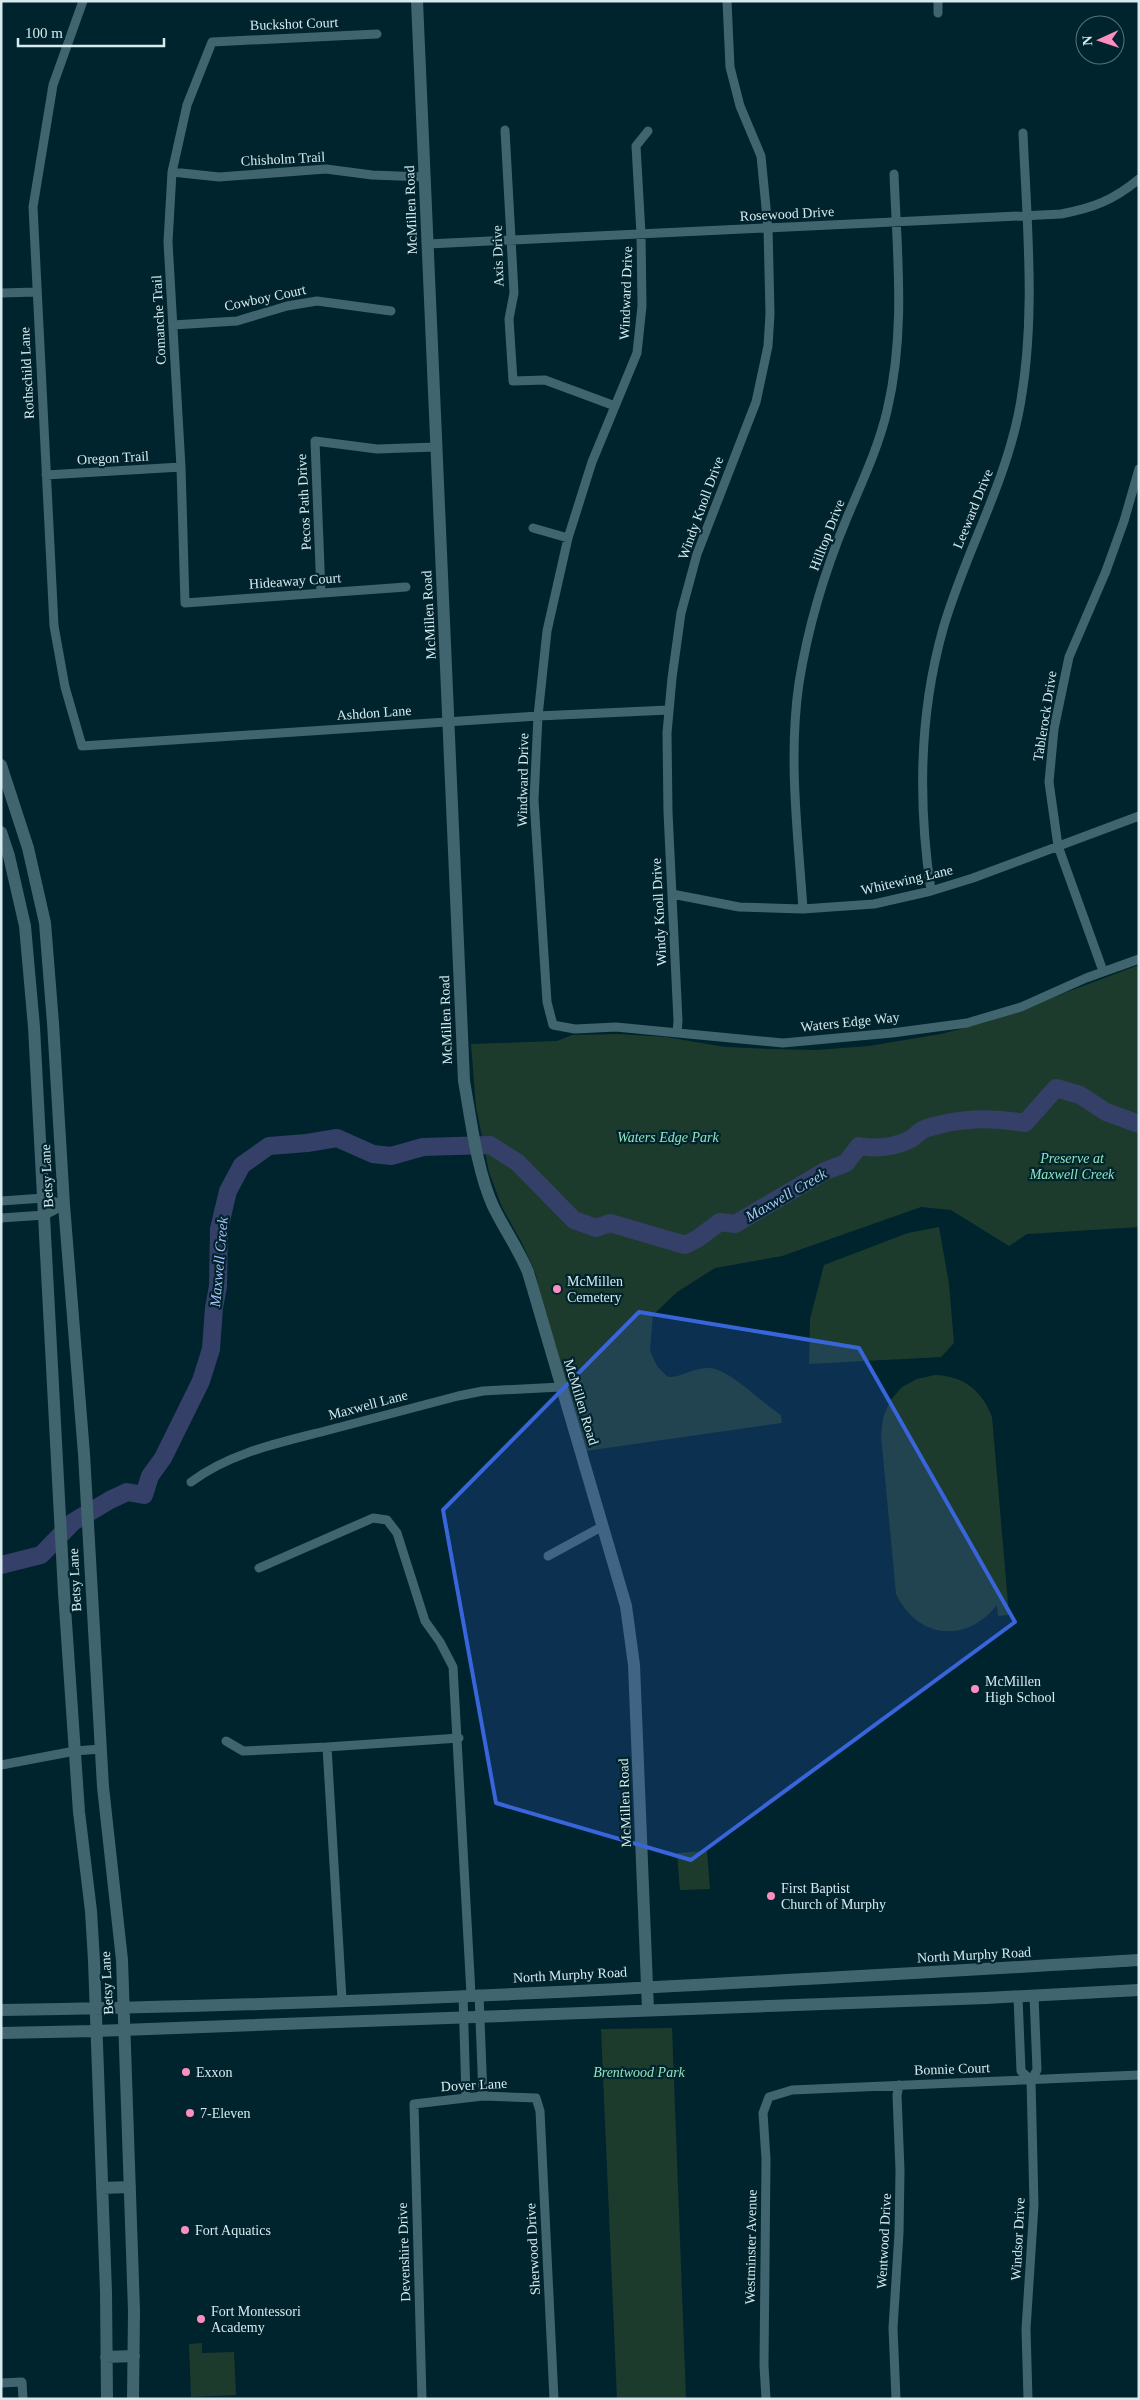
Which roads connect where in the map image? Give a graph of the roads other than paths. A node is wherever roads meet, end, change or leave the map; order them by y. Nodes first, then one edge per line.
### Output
1 (83, 1) edge
2 (417, 1) edge
3 (727, 1) edge
4 (938, 1) edge
5 (938, 13) dead end
6 (377, 34) dead end
7 (212, 42) joint
8 (505, 130) dead end
9 (648, 132) dead end
10 (1023, 133) dead end
11 (172, 172) junction
12 (894, 174) dead end
13 (425, 176) junction
14 (1136, 181) edge
15 (1139, 193) edge
16 (1027, 216) junction
17 (896, 222) junction
18 (768, 228) junction
19 (641, 234) junction
20 (512, 240) junction
21 (428, 244) junction
22 (37, 292) junction
23 (1, 293) edge
24 (391, 311) dead end
25 (174, 325) junction
26 (615, 406) junction
27 (436, 447) junction
28 (181, 468) junction
29 (1139, 469) edge
30 (46, 475) junction
31 (533, 528) dead end
32 (568, 538) junction
33 (406, 587) dead end
34 (321, 593) junction
35 (185, 603) joint
36 (669, 710) junction
37 (538, 716) junction
38 (449, 722) junction
39 (82, 746) joint
40 (1, 765) edge
41 (1139, 816) edge
42 (1, 832) edge
43 (1058, 846) junction
44 (931, 891) junction
45 (672, 894) junction
46 (804, 909) junction
47 (1139, 958) edge
48 (1103, 971) junction
49 (554, 1025) joint
50 (677, 1033) junction
51 (44, 1198) junction
52 (1, 1201) edge
53 (64, 1206) junction
54 (45, 1215) junction
55 (1, 1218) edge
56 (561, 1387) junction
57 (191, 1482) dead end
58 (603, 1526) junction
59 (548, 1556) dead end
60 (259, 1568) dead end
61 (459, 1738) junction
62 (226, 1740) dead end
63 (327, 1747) junction
64 (101, 1749) junction
65 (75, 1751) junction
66 (1, 1766) edge
67 (1139, 1960) edge
68 (647, 1987) junction
69 (1139, 1990) edge
70 (471, 1994) junction
71 (1034, 1996) junction
72 (1018, 1997) junction
73 (342, 1999) junction
74 (96, 2008) junction
75 (124, 2008) junction
76 (1, 2010) edge
77 (648, 2010) junction
78 (463, 2016) junction
79 (480, 2016) junction
80 (125, 2030) junction
81 (95, 2031) junction
82 (1, 2033) edge
83 (1139, 2074) edge
84 (1032, 2080) junction
85 (899, 2085) junction
86 (483, 2096) junction
87 (466, 2098) junction
88 (536, 2098) joint
89 (768, 2098) joint
90 (414, 2104) joint
91 (130, 2187) junction
92 (102, 2188) junction
93 (134, 2356) junction
94 (106, 2358) junction
95 (1, 2383) edge
96 (23, 2399) edge
97 (107, 2399) edge
98 (133, 2399) edge
99 (422, 2399) edge
100 (554, 2399) edge
101 (766, 2399) edge
102 (896, 2399) edge
103 (1028, 2399) edge

1 - 22 street, Rothschild Lane
2 - 13 main road, McMillen Road
3 - 18 street, Windy Knoll Drive
4 - 5 street
6 - 7 street, Buckshot Court
7 - 11 street, Comanche Trail
8 - 20 street, Axis Drive
9 - 19 street, Windward Drive
10 - 16 street, Leeward Drive
11 - 13 street, Chisholm Trail
11 - 25 street, Comanche Trail
12 - 17 street, Hilltop Drive
13 - 21 main road, McMillen Road
14 - 15 street
14 - 16 street, Rosewood Drive
16 - 17 street, Rosewood Drive
16 - 44 street, Leeward Drive
17 - 18 street, Rosewood Drive
17 - 46 street, Hilltop Drive
18 - 19 street, Rosewood Drive
18 - 36 street, Windy Knoll Drive
19 - 20 street, Rosewood Drive
19 - 26 street, Windward Drive
20 - 21 street, Rosewood Drive
20 - 26 street, Axis Drive
21 - 27 main road, McMillen Road
22 - 23 street
22 - 30 street, Rothschild Lane
24 - 25 street, Cowboy Court
25 - 28 street, Comanche Trail
26 - 32 street, Windward Drive
27 - 34 street, Pecos Path Drive
27 - 38 main road, McMillen Road
28 - 30 street, Oregon Trail
28 - 35 street, Comanche Trail
29 - 43 street, Tablerock Drive
30 - 39 street, Rothschild Lane
31 - 32 street
32 - 37 street, Windward Drive
33 - 34 street, Hideaway Court
34 - 35 street, Hideaway Court
36 - 37 street, Ashdon Lane
36 - 45 street, Windy Knoll Drive
37 - 38 street, Ashdon Lane
37 - 49 street, Windward Drive
38 - 39 street, Ashdon Lane
38 - 56 main road, McMillen Road
40 - 53 main road, Betsy Lane
41 - 43 street, Whitewing Lane
42 - 51 main road, Betsy Lane
43 - 44 street, Whitewing Lane
43 - 48 street, Tablerock Drive
44 - 46 street, Whitewing Lane
45 - 46 street, Whitewing Lane
45 - 50 street, Windy Knoll Drive
47 - 48 street, Waters Edge Way
48 - 50 street, Waters Edge Way
49 - 50 street, Waters Edge Way
51 - 52 street
51 - 53 street
51 - 54 main road, Betsy Lane
53 - 54 street
53 - 64 main road, Betsy Lane
54 - 55 street
54 - 65 main road, Betsy Lane
56 - 57 street, Maxwell Lane
56 - 58 main road, McMillen Road
58 - 59 street
58 - 68 main road, McMillen Road
60 - 61 street
61 - 63 street
61 - 70 street
62 - 63 street
63 - 73 street
64 - 65 street
64 - 75 main road, Betsy Lane
65 - 66 street
65 - 74 main road, Betsy Lane
67 - 68 main road, North Murphy Road
68 - 70 main road, North Murphy Road
68 - 77 main road, McMillen Road
69 - 71 main road
70 - 73 main road, North Murphy Road
70 - 78 street
70 - 79 street
71 - 72 main road
71 - 84 street, Windsor Drive
72 - 77 main road
72 - 84 street, Windsor Drive
73 - 75 main road, North Murphy Road
74 - 75 main road, North Murphy Road
74 - 76 main road, North Murphy Road
74 - 81 main road, Betsy Lane
75 - 80 main road, Betsy Lane
77 - 79 main road
78 - 79 main road
78 - 80 main road
78 - 87 street
79 - 86 street
80 - 81 main road
80 - 91 main road, Betsy Lane
81 - 82 main road
81 - 92 main road, Betsy Lane
83 - 84 street, Bonnie Court
84 - 85 street, Bonnie Court
84 - 103 street, Windsor Drive
85 - 89 street, Bonnie Court
85 - 102 street, Wentwood Drive
86 - 87 street, Dover Lane
86 - 88 street, Dover Lane
87 - 90 street, Dover Lane
88 - 100 street, Sherwood Drive
89 - 101 street, Westminster Avenue
90 - 99 street, Devenshire Drive
91 - 92 main road
91 - 93 main road, Betsy Lane
92 - 94 main road, Betsy Lane
93 - 94 main road
93 - 98 main road, Betsy Lane
94 - 97 main road, Betsy Lane
95 - 96 street

